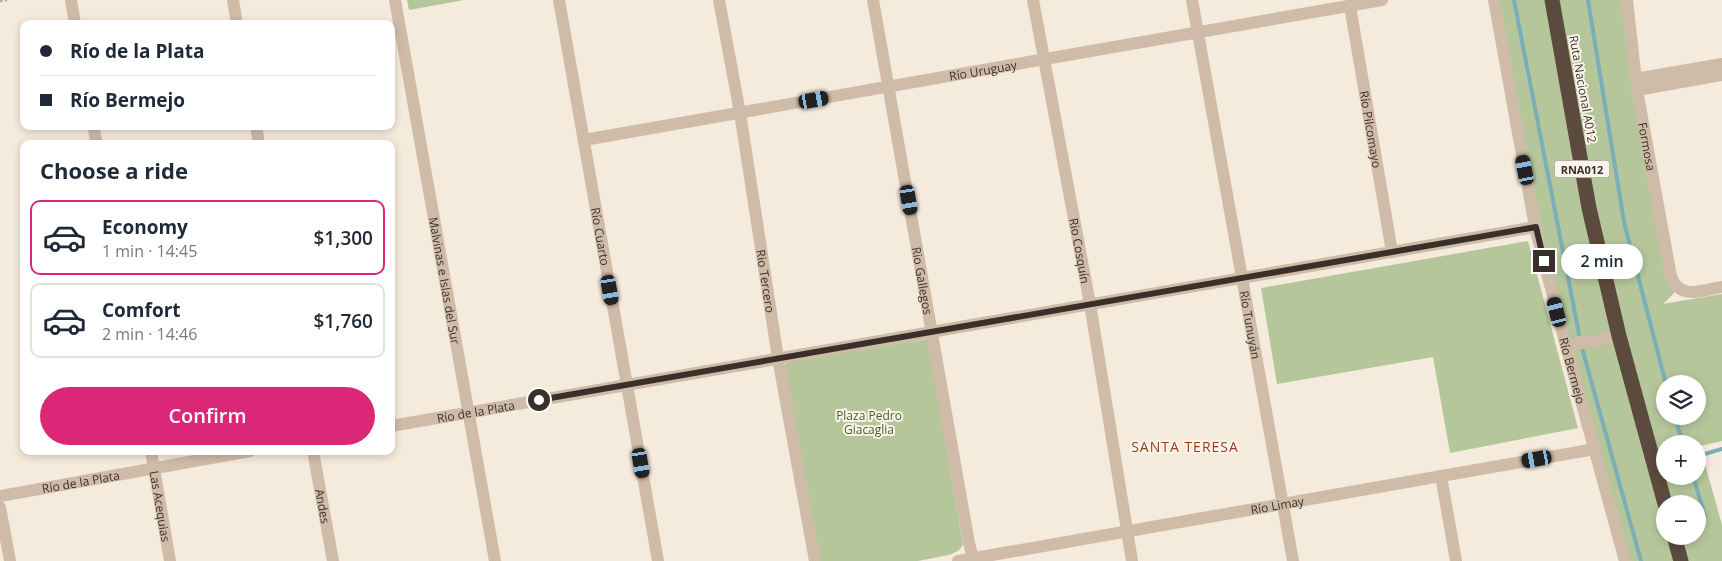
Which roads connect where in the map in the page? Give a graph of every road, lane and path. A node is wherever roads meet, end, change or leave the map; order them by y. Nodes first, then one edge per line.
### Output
1 (7, 0) edge
2 (71, 0) edge
3 (233, 0) edge
4 (396, 0) edge
5 (559, 0) edge
6 (719, 0) edge
7 (873, 0) edge
8 (1033, 0) edge
9 (1192, 0) edge
10 (1382, 0) edge
11 (1494, 0) edge
12 (1552, 0) edge
13 (1626, 0) edge
14 (0, 1) edge
15 (1350, 6) junction
16 (74, 20) edge
17 (237, 20) edge
18 (1197, 32) junction
19 (1044, 59) junction
20 (1722, 64) edge
21 (1722, 75) edge
22 (1636, 84) junction
23 (889, 87) junction
24 (740, 113) junction
25 (584, 140) junction
26 (1536, 227) junction
27 (1392, 252) junction
28 (1242, 278) junction
29 (1722, 287) edge
30 (1090, 304) junction
31 (932, 332) junction
32 (1619, 336) junction
33 (1566, 346) junction
34 (778, 358) junction
35 (627, 384) junction
36 (469, 412) junction
37 (395, 425) edge
38 (1595, 449) junction
39 (152, 455) edge
40 (227, 455) edge
41 (315, 455) edge
42 (154, 468) junction
43 (1441, 476) junction
44 (1663, 495) edge
45 (0, 496) edge
46 (1283, 504) junction
47 (0, 507) edge
48 (1127, 531) junction
49 (1677, 545) edge
50 (973, 560) edge
51 (10, 561) edge
52 (170, 561) edge
53 (333, 561) edge
54 (495, 561) edge
55 (658, 561) edge
56 (815, 561) edge
57 (958, 561) edge
58 (1132, 561) edge
59 (1293, 561) edge
60 (1456, 561) edge
61 (1625, 561) edge
62 (1681, 561) edge

1 - 14 path
2 - 16 street
3 - 17 street
4 - 36 street, Malvinas e Islas del Sur
5 - 25 street, Río Cuarto
6 - 24 street, Rio Tercero
7 - 23 street, Rio Gallegos
8 - 19 street, Rio Cosquín
9 - 18 street, Río Tunuyán
10 - 15 street, Río Uruguay
11 - 26 street, Río Bermejo
12 - 32 highway, Ruta Nacional A012 / RNA012
13 - 22 street, Formosa
15 - 18 street, Río Uruguay
15 - 27 street, Río Pilcomayo
18 - 19 street, Río Uruguay
18 - 28 street, Río Tunuyán
19 - 23 street, Río Uruguay
19 - 30 street, Rio Cosquín
20 - 22 street
21 - 22 street
22 - 29 street, Formosa
23 - 24 street, Río Uruguay
23 - 31 street, Rio Gallegos
24 - 25 street, Río Uruguay
24 - 34 street, Rio Tercero
25 - 35 street, Río Cuarto
26 - 27 street, Río de la Plata
26 - 33 street, Río Bermejo
27 - 28 street, Río de la Plata
28 - 30 street, Río de la Plata
28 - 46 street, Río Tunuyán
30 - 31 street, Río de la Plata
30 - 48 street, Rio Cosquín
31 - 34 street, Río de la Plata
31 - 50 street, Rio Gallegos
32 - 33 street
32 - 44 highway, Ruta Nacional A012 / RNA012
33 - 38 street, Río Bermejo
34 - 35 street, Río de la Plata
34 - 56 street, Rio Tercero
35 - 36 street, Río de la Plata
35 - 55 street, Río Cuarto
36 - 37 street, Río de la Plata
36 - 54 street, Malvinas e Islas del Sur
38 - 43 street, Río Limay
38 - 61 street, Río Bermejo
39 - 42 street, Las Acequias
40 - 42 street, Río de la Plata
41 - 53 street, Andes
42 - 45 street, Río de la Plata
42 - 52 street, Las Acequias
43 - 46 street, Río Limay
43 - 60 street
46 - 48 street, Río Limay
46 - 59 street, Río Tunuyán
47 - 51 street
48 - 50 street, Río Limay
48 - 58 street, Rio Cosquín
49 - 62 highway
50 - 57 street, Río Limay

